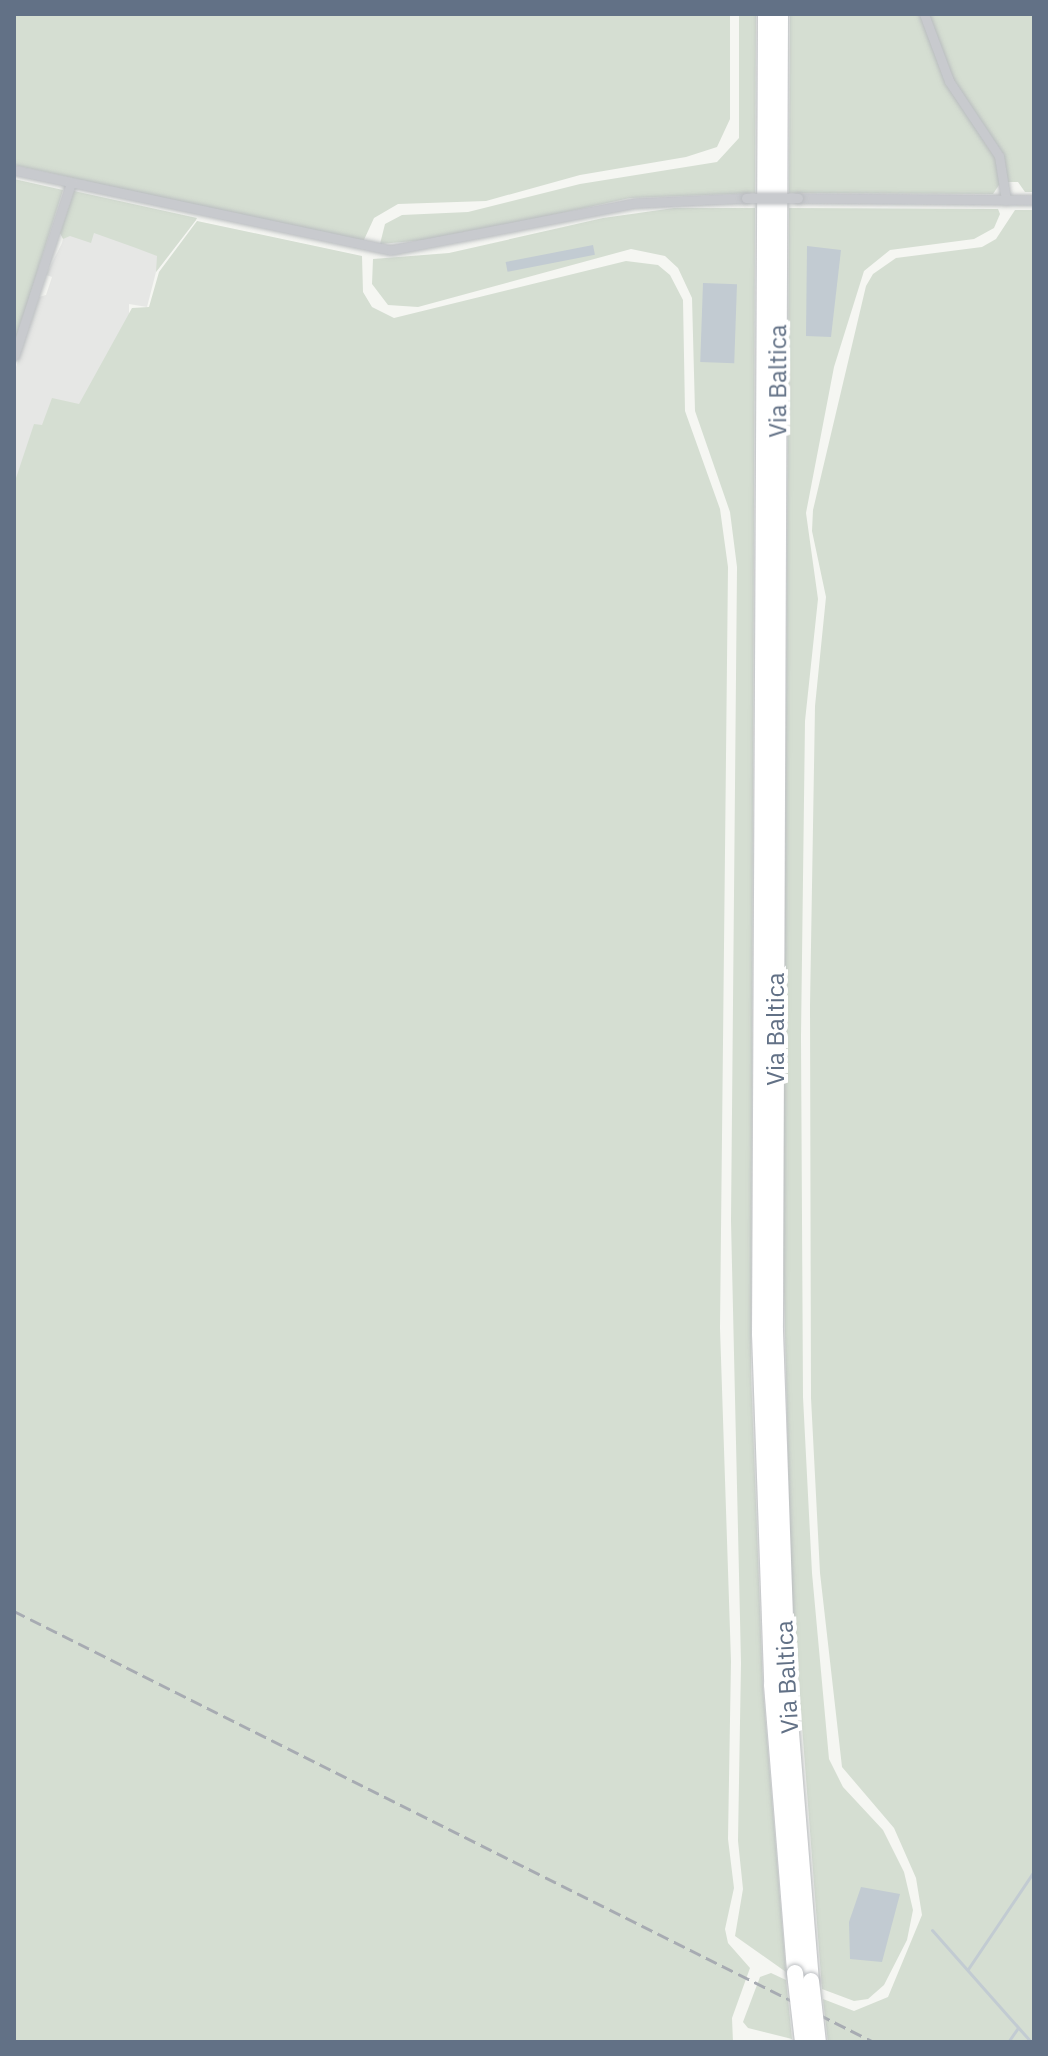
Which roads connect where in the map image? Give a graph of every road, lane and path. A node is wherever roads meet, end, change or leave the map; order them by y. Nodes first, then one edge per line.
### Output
1 (766, 14) edge
2 (780, 14) edge
3 (924, 14) edge
4 (14, 170) edge
5 (71, 183) junction
6 (1006, 200) junction
7 (1034, 200) edge
8 (14, 356) edge
9 (803, 2042) edge
10 (818, 2042) edge

1 - 9 highway, Via Baltica, bridge
2 - 10 highway, Via Baltica, bridge
3 - 6 street
4 - 5 street
5 - 6 street, bridge
5 - 8 street
6 - 7 street

